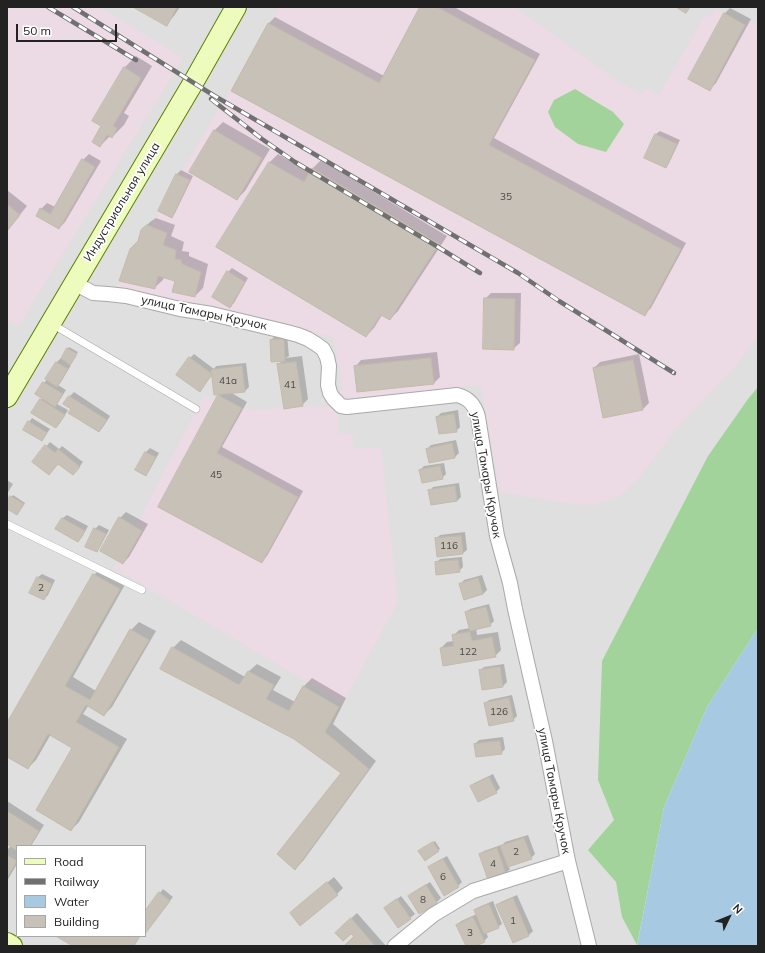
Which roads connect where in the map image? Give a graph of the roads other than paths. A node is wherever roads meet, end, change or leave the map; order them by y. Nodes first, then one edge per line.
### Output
1 (236, 7) edge
2 (74, 282) junction
3 (50, 323) junction
4 (7, 397) edge
5 (196, 409) dead end
6 (7, 524) edge
7 (142, 590) dead end
8 (568, 861) junction
9 (7, 943) edge
10 (12, 946) edge
11 (395, 946) edge
12 (589, 946) edge

1 - 2 main road, Индустриальная улица
2 - 3 main road, Индустриальная улица
2 - 8 street, улица Тамары Кручок
3 - 4 main road, Индустриальная улица
3 - 5 lane
6 - 7 lane
8 - 11 street
8 - 12 street, улица Тамары Кручок
9 - 10 main road

